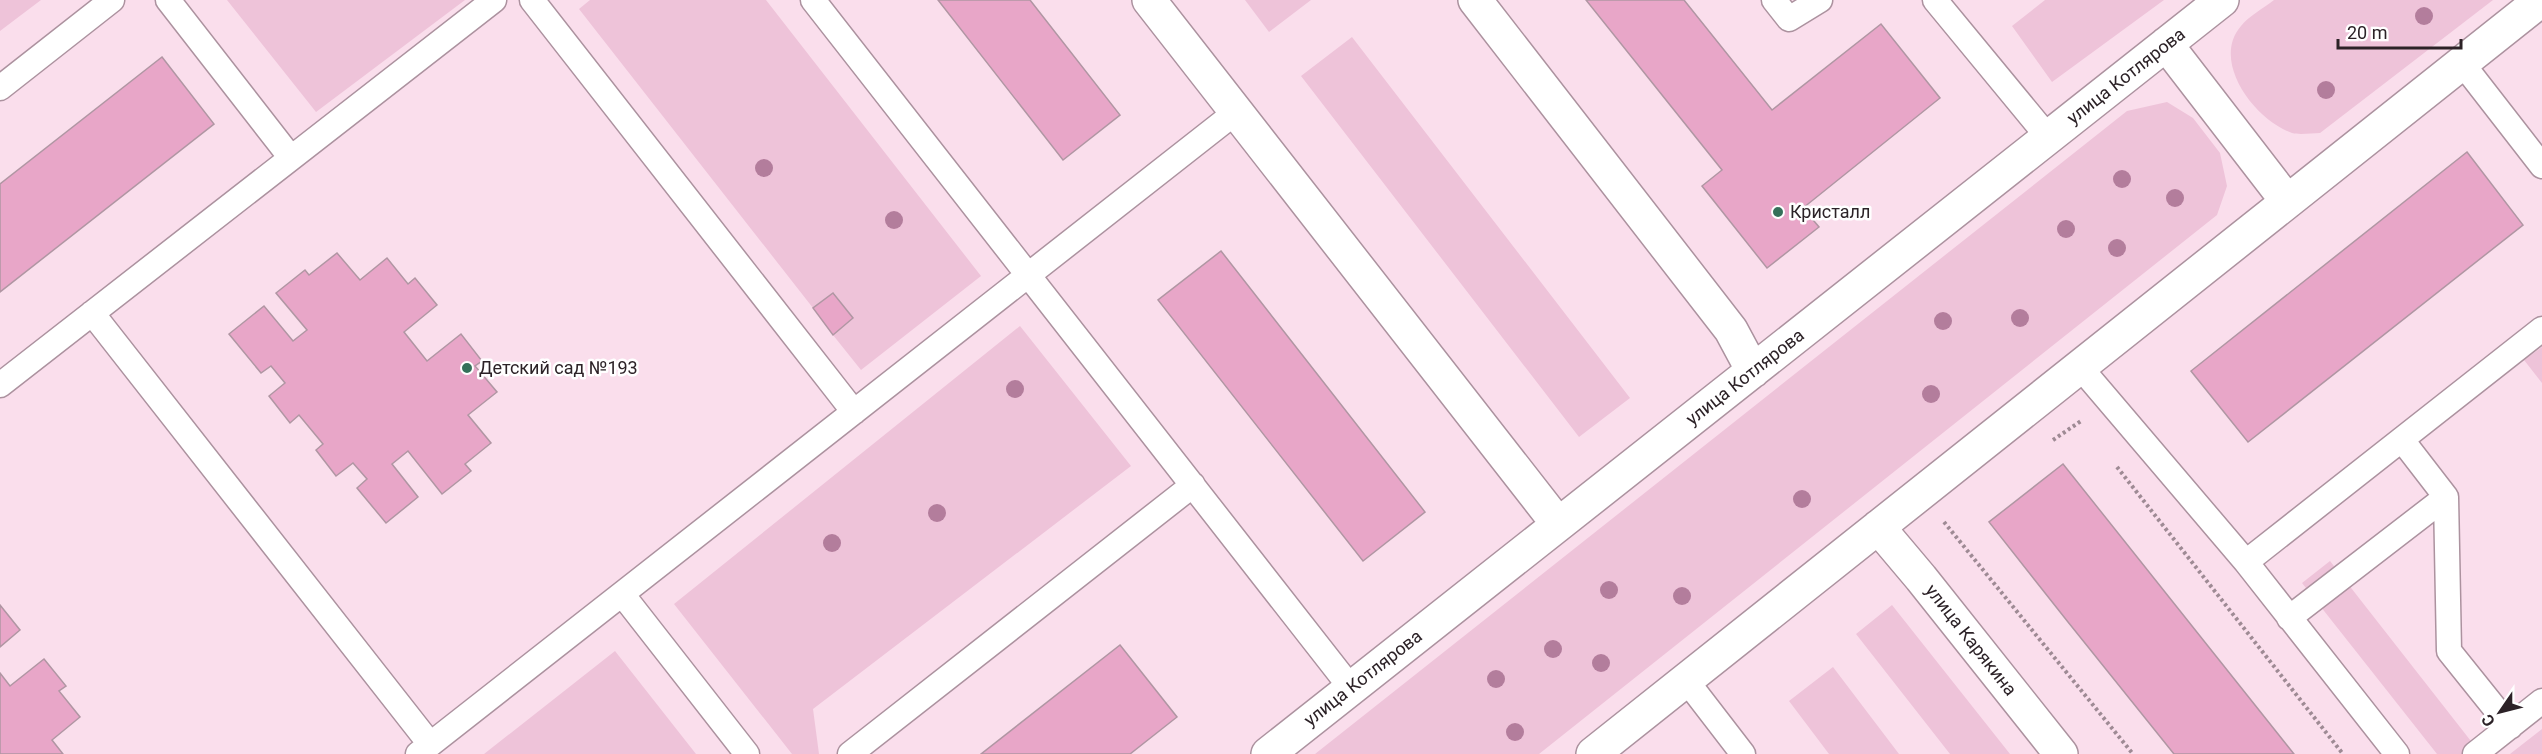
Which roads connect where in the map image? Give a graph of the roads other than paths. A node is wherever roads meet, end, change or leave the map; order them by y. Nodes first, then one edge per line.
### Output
1 (112, 0) edge
2 (168, 0) edge
3 (494, 0) edge
4 (532, 0) edge
5 (813, 0) edge
6 (1149, 0) edge
7 (1475, 0) edge
8 (1774, 0) edge
9 (1820, 0) edge
10 (1935, 0) edge
11 (2222, 0) edge
12 (2541, 0) edge
13 (2166, 44) junction
14 (2462, 63) junction
15 (0, 88) edge
16 (1236, 112) junction
17 (2048, 137) junction
18 (291, 158) junction
19 (2542, 166) edge
20 (2288, 201) junction
21 (1029, 276) junction
22 (92, 313) junction
23 (2542, 329) edge
24 (2080, 367) junction
25 (1753, 371) junction
26 (0, 385) edge
27 (854, 412) junction
28 (2402, 440) junction
29 (1193, 485) junction
30 (2446, 497) junction
31 (1558, 525) junction
32 (1878, 528) junction
33 (2246, 562) junction
34 (622, 594) junction
35 (2289, 618) junction
36 (1686, 680) junction
37 (1351, 688) junction
38 (2542, 701) edge
39 (2510, 727) junction
40 (424, 749) edge
41 (747, 754) edge
42 (850, 754) edge
43 (1268, 754) edge
44 (1593, 754) edge
45 (1743, 754) edge
46 (2061, 754) edge
47 (2397, 754) edge
48 (2475, 754) edge

1 - 15 lane
2 - 18 lane
3 - 18 lane
4 - 27 lane
5 - 21 lane
6 - 16 street
7 - 25 street
8 - 9 lane
10 - 17 lane
11 - 13 street, улица Котлярова
12 - 14 street
13 - 17 street, улица Котлярова
13 - 20 street
14 - 19 lane
14 - 20 street
16 - 21 lane
16 - 31 street
17 - 25 street, улица Котлярова
18 - 22 lane
20 - 24 street
21 - 27 lane
21 - 29 lane
22 - 26 lane
22 - 40 lane
23 - 28 lane
24 - 32 street
24 - 33 lane
25 - 31 street, улица Котлярова
27 - 34 lane
28 - 30 lane
28 - 33 lane
29 - 37 lane
29 - 42 lane
30 - 35 lane
30 - 39 lane
31 - 37 street, улица Котлярова
32 - 36 street
32 - 46 street, улица Карякина
33 - 35 lane
34 - 40 lane
34 - 41 lane
35 - 47 lane
36 - 44 street
36 - 45 lane
37 - 43 street, улица Котлярова
38 - 39 lane
39 - 48 lane

